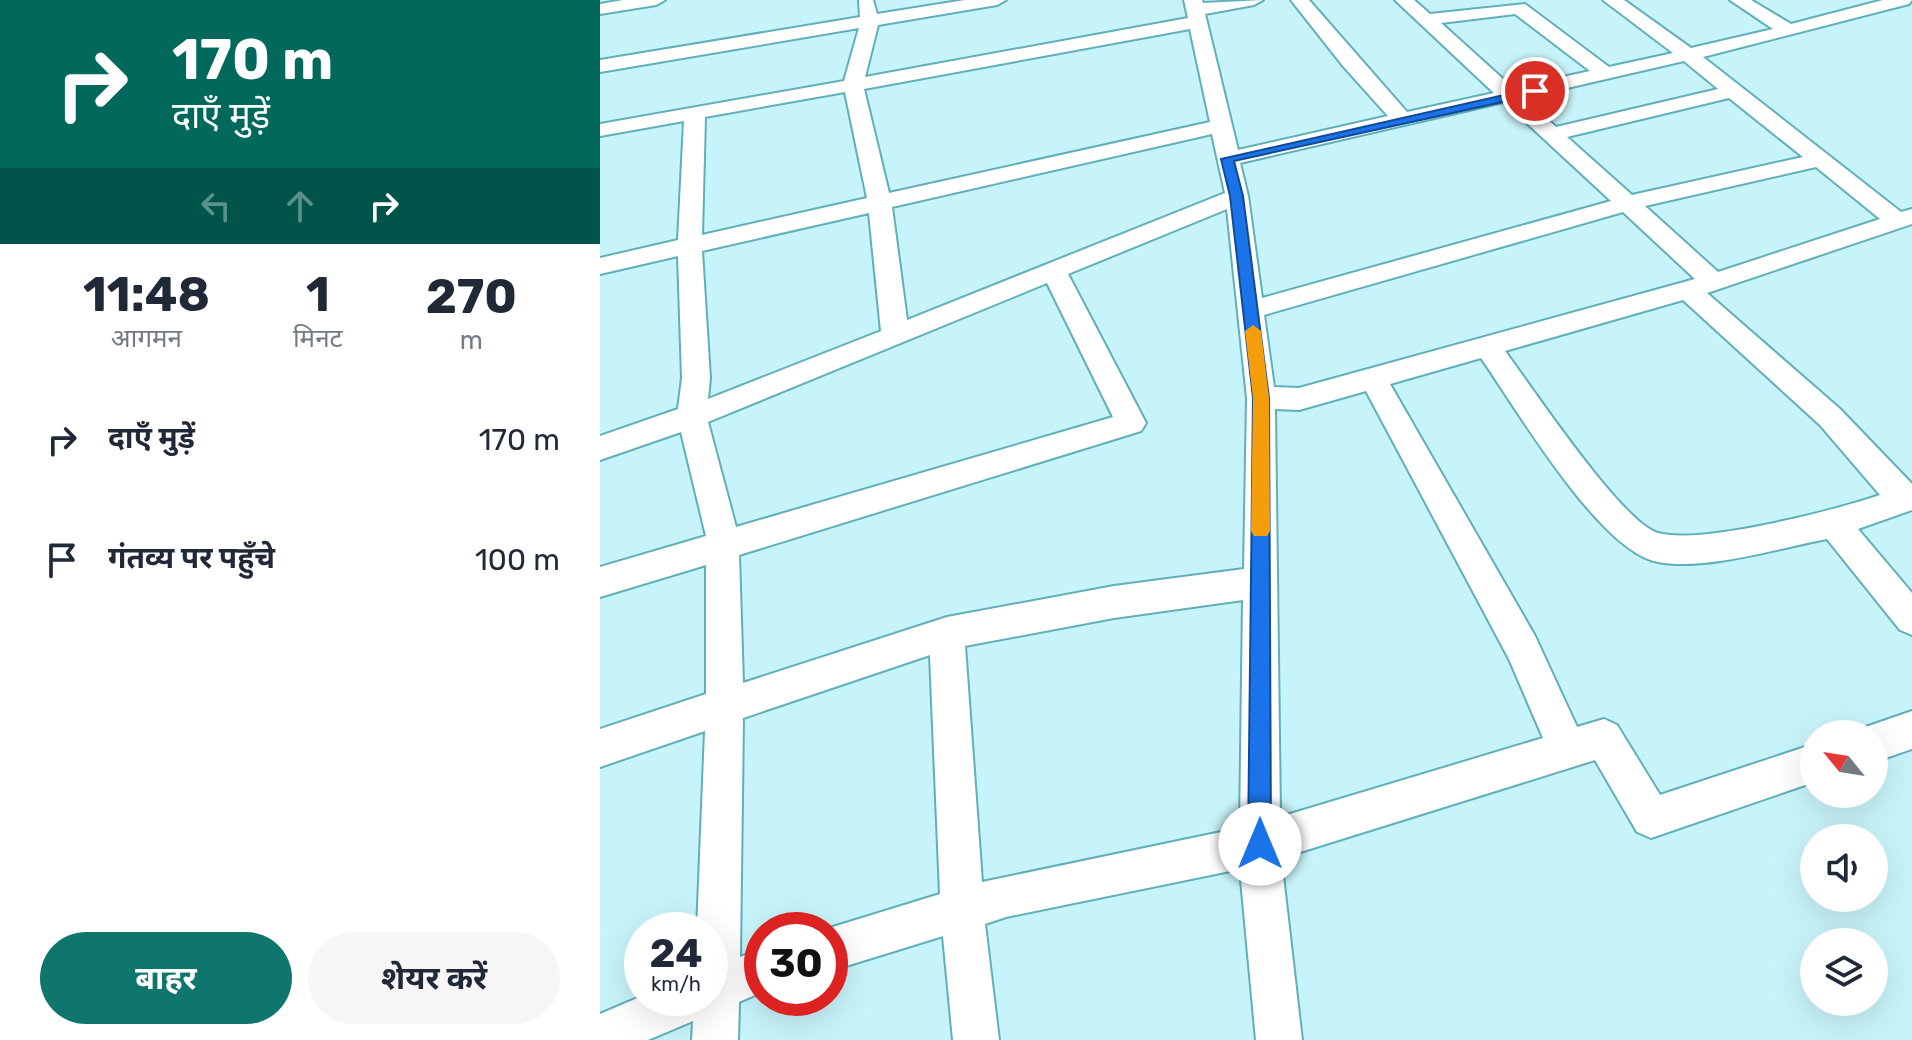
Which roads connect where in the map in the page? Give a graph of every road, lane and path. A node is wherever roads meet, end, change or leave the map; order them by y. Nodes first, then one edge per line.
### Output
1 (656, 0) edge
2 (997, 0) edge
3 (1254, 0) edge
4 (1300, 0) edge
5 (1404, 0) edge
6 (1612, 0) edge
7 (1739, 0) edge
8 (1903, 0) edge
9 (1824, 5) dead end
10 (600, 9) edge
11 (868, 10) edge
12 (1195, 11) edge
13 (1843, 16) junction
14 (1425, 20) junction
15 (1789, 31) junction
16 (1688, 55) junction
17 (600, 66) edge
18 (1606, 74) junction
19 (853, 85) junction
20 (1733, 91) junction
21 (1511, 97) junction
22 (695, 113) junction
23 (1403, 120) junction
24 (1220, 126) junction
25 (600, 130) edge
26 (1552, 134) junction
27 (1227, 159) junction
28 (1817, 160) junction
29 (1237, 196) junction
30 (1628, 203) junction
31 (880, 205) junction
32 (1905, 219) edge
33 (690, 246) junction
34 (600, 266) edge
35 (1054, 271) junction
36 (1701, 286) junction
37 (1251, 310) junction
38 (895, 335) junction
39 (1487, 346) junction
40 (1373, 378) junction
41 (1261, 398) junction
42 (692, 416) junction
43 (600, 448) edge
44 (1908, 498) edge
45 (1834, 524) junction
46 (722, 546) junction
47 (600, 582) edge
48 (1261, 582) junction
49 (1912, 619) edge
50 (947, 633) junction
51 (725, 707) junction
52 (1912, 730) edge
53 (1888, 738) edge
54 (600, 748) edge
55 (1567, 749) junction
56 (1800, 768) edge
57 (1260, 844) junction
58 (962, 909) junction
59 (712, 912) edge
60 (848, 944) edge
61 (650, 1016) edge
62 (711, 1016) edge
63 (600, 1037) edge
64 (715, 1040) edge
65 (976, 1040) edge
66 (1279, 1040) edge

1 - 10 street
2 - 11 street
3 - 12 street
4 - 23 street
5 - 14 street
6 - 16 street
7 - 15 street
8 - 13 street
9 - 13 street
11 - 17 street
11 - 19 street
12 - 19 street
12 - 24 street
13 - 15 street
14 - 18 street
14 - 21 street
15 - 16 street
16 - 18 street
16 - 20 street
18 - 21 street
19 - 22 street
19 - 31 street
20 - 26 street
20 - 28 street
21 - 23 street
21 - 26 street
22 - 25 street
22 - 33 street
23 - 27 street
24 - 27 street
24 - 31 street
26 - 30 street
27 - 29 street
28 - 30 street
28 - 32 street
29 - 35 street
29 - 37 street
30 - 36 street
30 - 37 street
31 - 33 street
31 - 38 street
32 - 36 street
33 - 34 street
33 - 42 street
35 - 38 street
35 - 46 street
36 - 39 street
36 - 44 street
37 - 41 street
38 - 42 street
39 - 40 street
39 - 45 street
40 - 41 street
40 - 55 street
41 - 48 street
42 - 43 street
42 - 46 street
44 - 45 street
45 - 49 street
46 - 47 street
46 - 51 street
48 - 50 street
48 - 57 street
50 - 51 street
50 - 58 street
51 - 54 street
51 - 59 street
52 - 53 street
55 - 56 street
55 - 57 street
57 - 58 street
57 - 66 street
58 - 60 street
58 - 65 street
61 - 63 street
62 - 64 street

